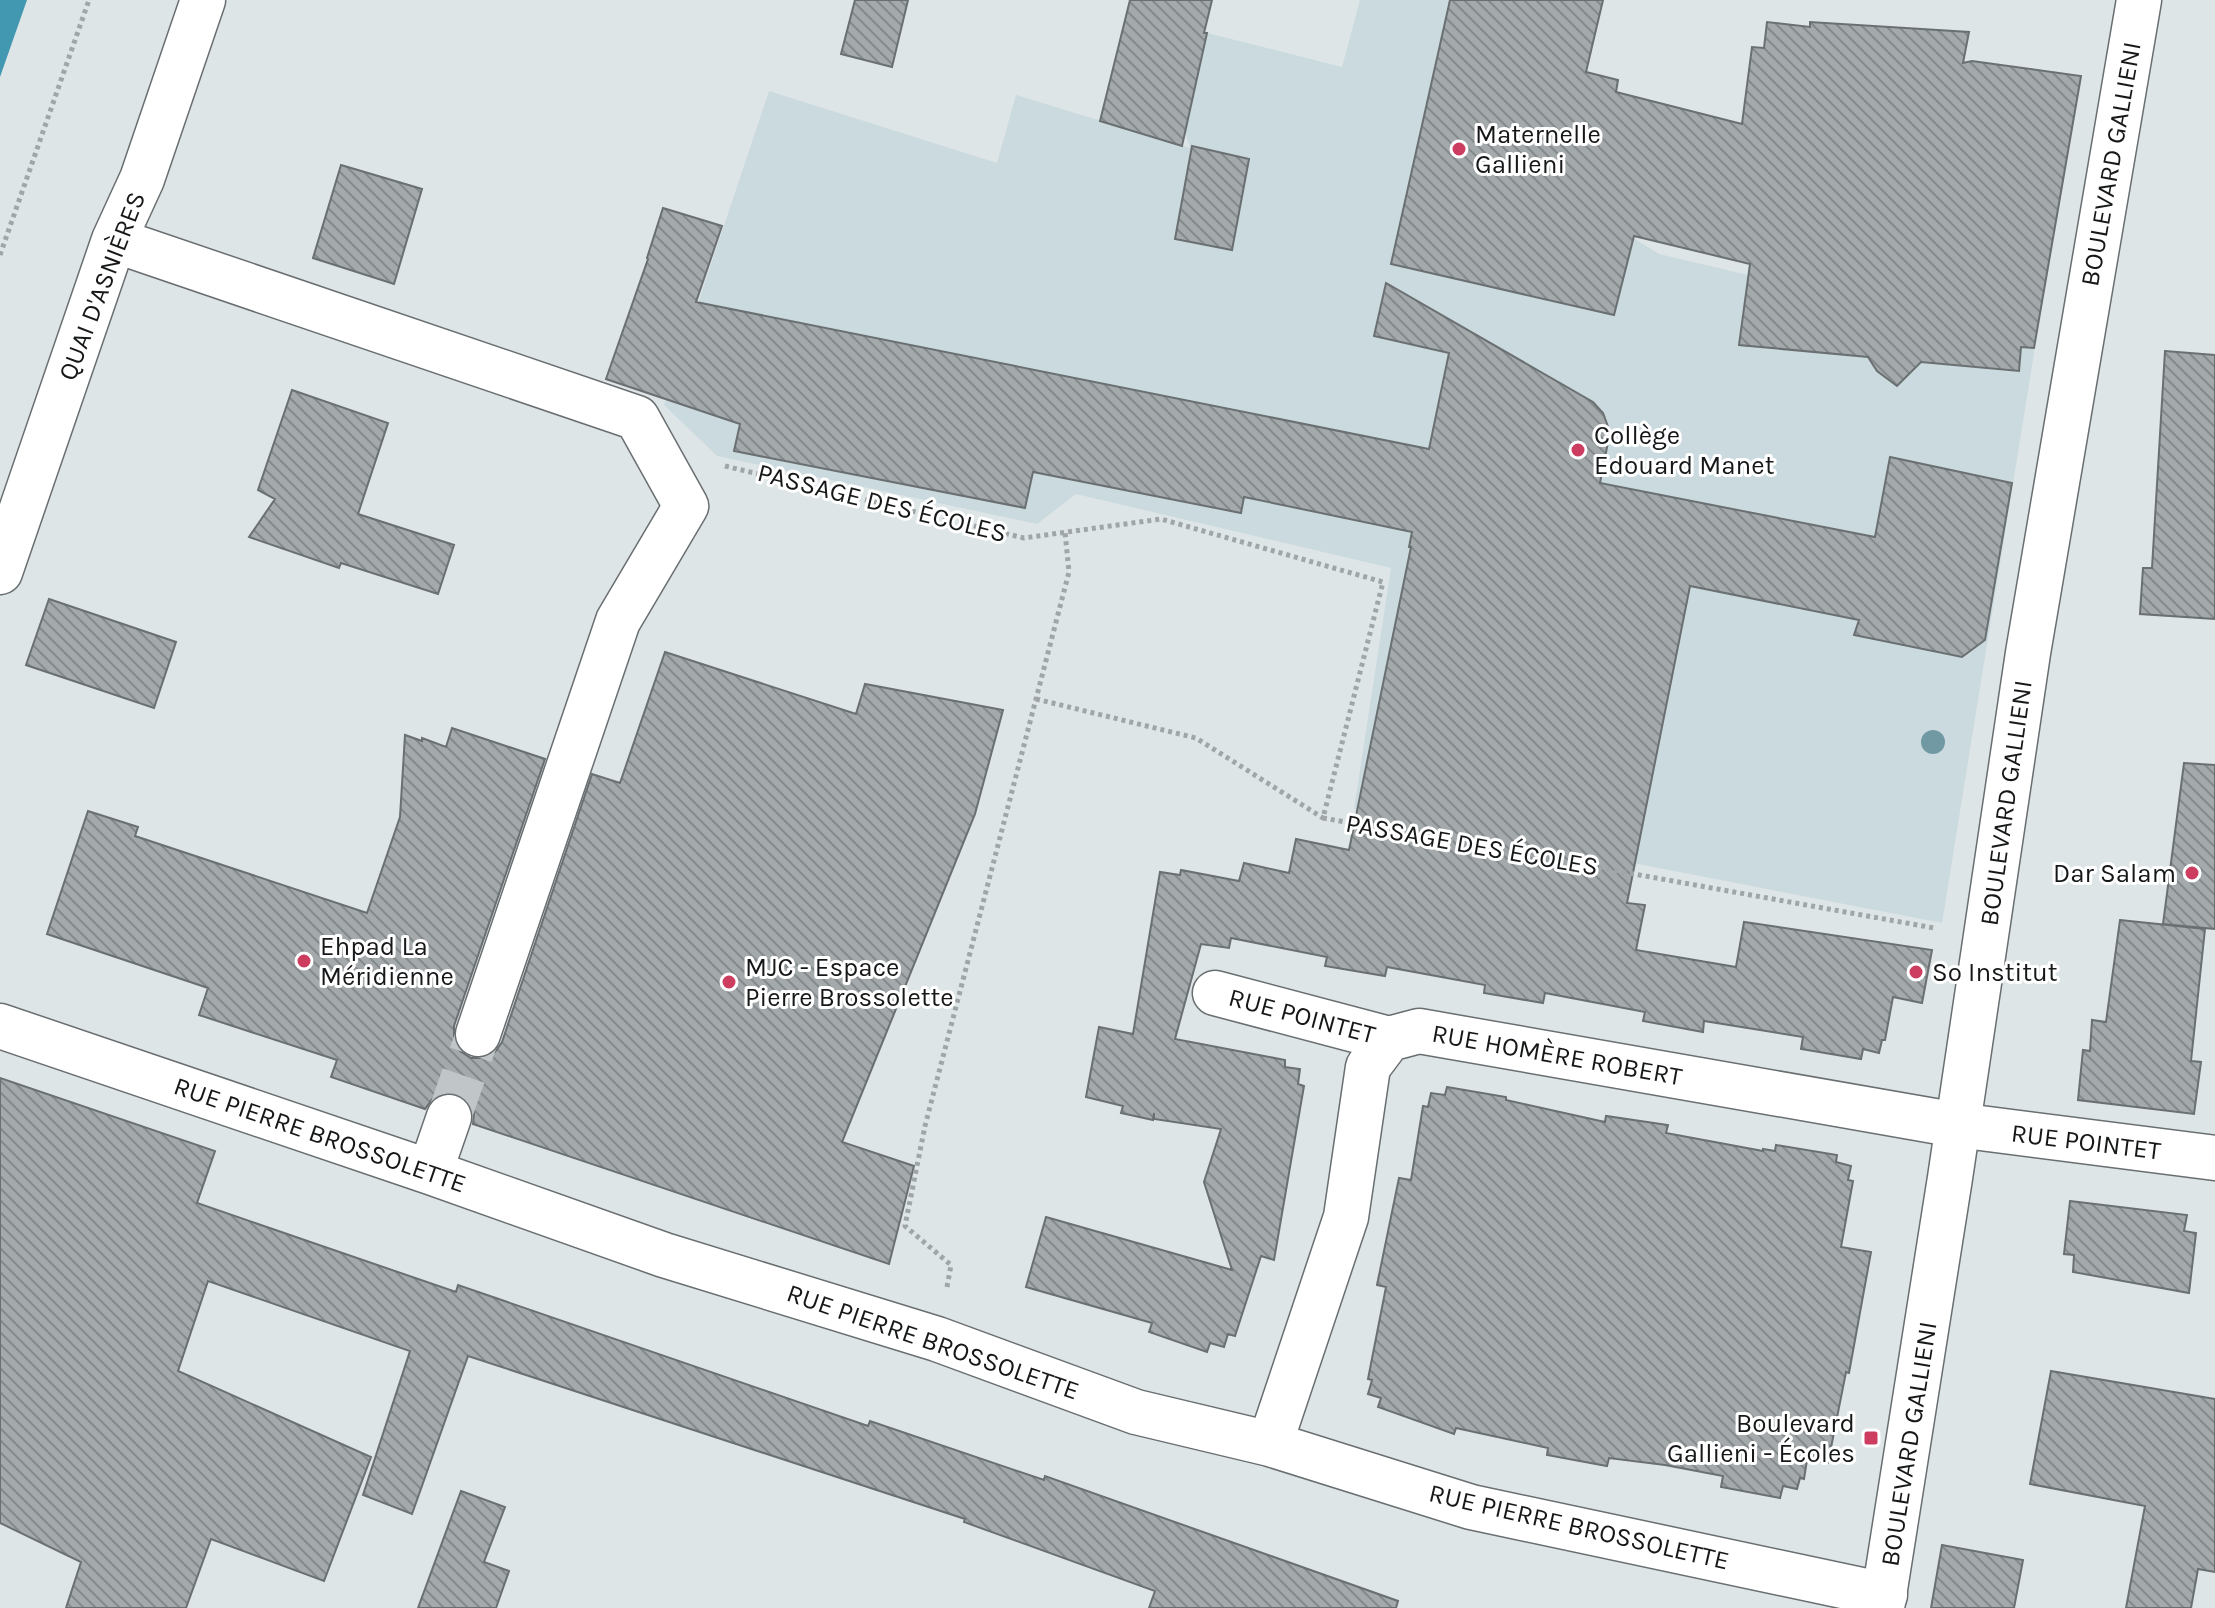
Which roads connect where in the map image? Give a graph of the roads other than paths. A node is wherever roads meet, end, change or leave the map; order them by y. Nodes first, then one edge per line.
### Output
1 (203, 0) edge
2 (2139, 0) edge
3 (114, 240) junction
4 (0, 572) edge
5 (1215, 993) dead end
6 (0, 1026) edge
7 (478, 1034) tunnel mouth
8 (1389, 1039) junction
9 (449, 1117) tunnel mouth
10 (1957, 1125) junction
11 (2215, 1158) edge
12 (430, 1172) junction
13 (1270, 1444) junction
14 (1883, 1601) edge

1 - 3 street, QUAI D'ASNIÈRES
2 - 10 street, BOULEVARD GALLIENI
3 - 4 street, QUAI D'ASNIÈRES
3 - 7 street
5 - 8 street, RUE POINTET
6 - 12 street, RUE PIERRE BROSSOLETTE
8 - 10 street, RUE HOMÈRE ROBERT
8 - 13 street
9 - 12 street
10 - 11 street, RUE POINTET
10 - 14 street, BOULEVARD GALLIENI
12 - 13 street, RUE PIERRE BROSSOLETTE
13 - 14 street, RUE PIERRE BROSSOLETTE

